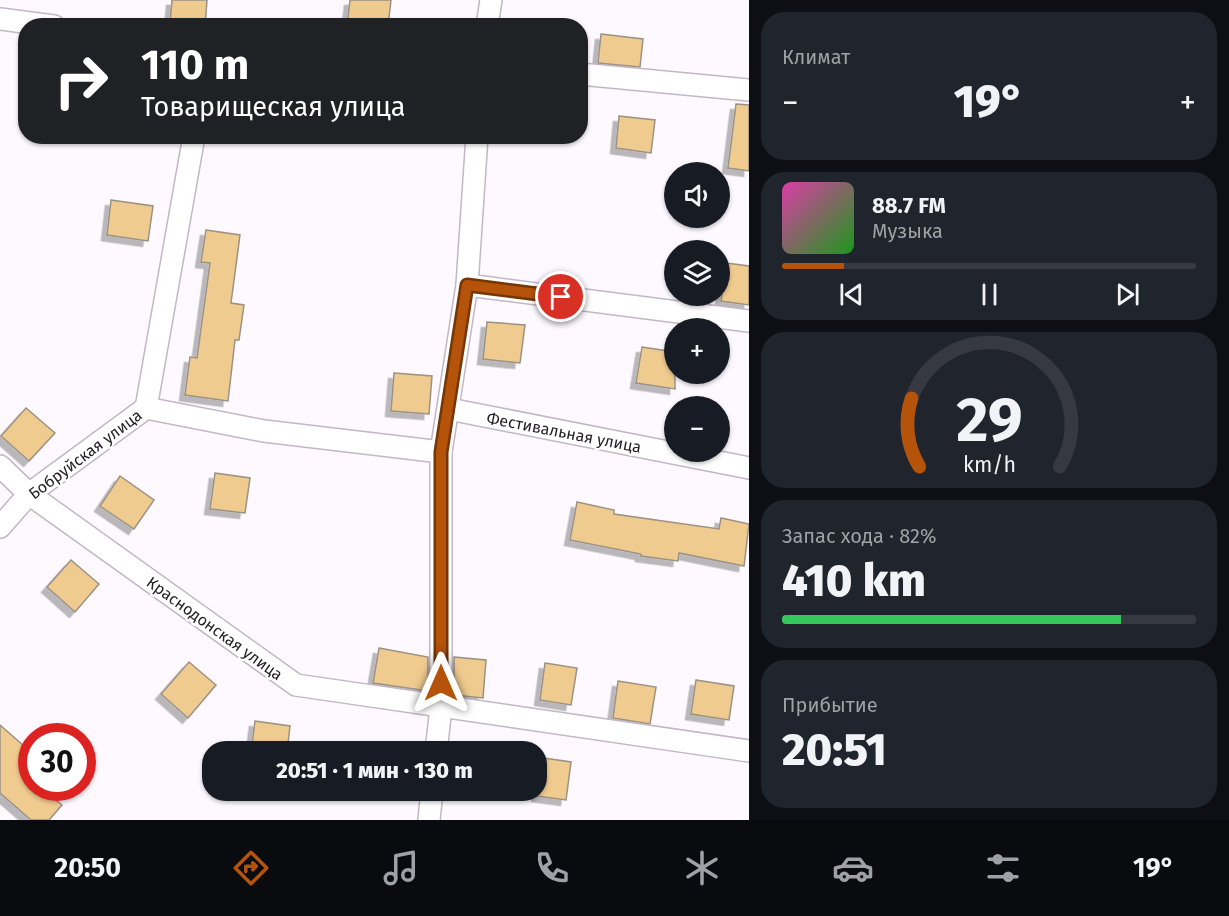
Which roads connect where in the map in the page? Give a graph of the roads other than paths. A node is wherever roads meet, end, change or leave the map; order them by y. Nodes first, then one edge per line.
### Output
1 (491, 0) edge
2 (489, 18) edge
3 (0, 19) edge
4 (18, 21) edge
5 (588, 76) edge
6 (749, 90) edge
7 (193, 144) edge
8 (476, 144) edge
9 (467, 285) junction
10 (749, 321) edge
11 (146, 408) junction
12 (449, 409) junction
13 (441, 452) junction
14 (0, 466) edge
15 (749, 468) edge
16 (28, 495) junction
17 (0, 527) edge
18 (441, 707) junction
19 (437, 741) edge
20 (749, 751) edge
21 (431, 801) edge
22 (429, 820) edge

1 - 2 street
3 - 4 street
5 - 6 street
7 - 11 street
8 - 9 street
9 - 10 street
9 - 12 street
11 - 13 street
11 - 16 street, Бобруйская улица
12 - 13 street
12 - 15 street, Фестивальная улица
13 - 18 street
14 - 16 street, Краснодонская улица
16 - 17 street, Бобруйская улица
16 - 18 street, Краснодонская улица
18 - 19 street
18 - 20 street, Краснодонская улица
21 - 22 street

